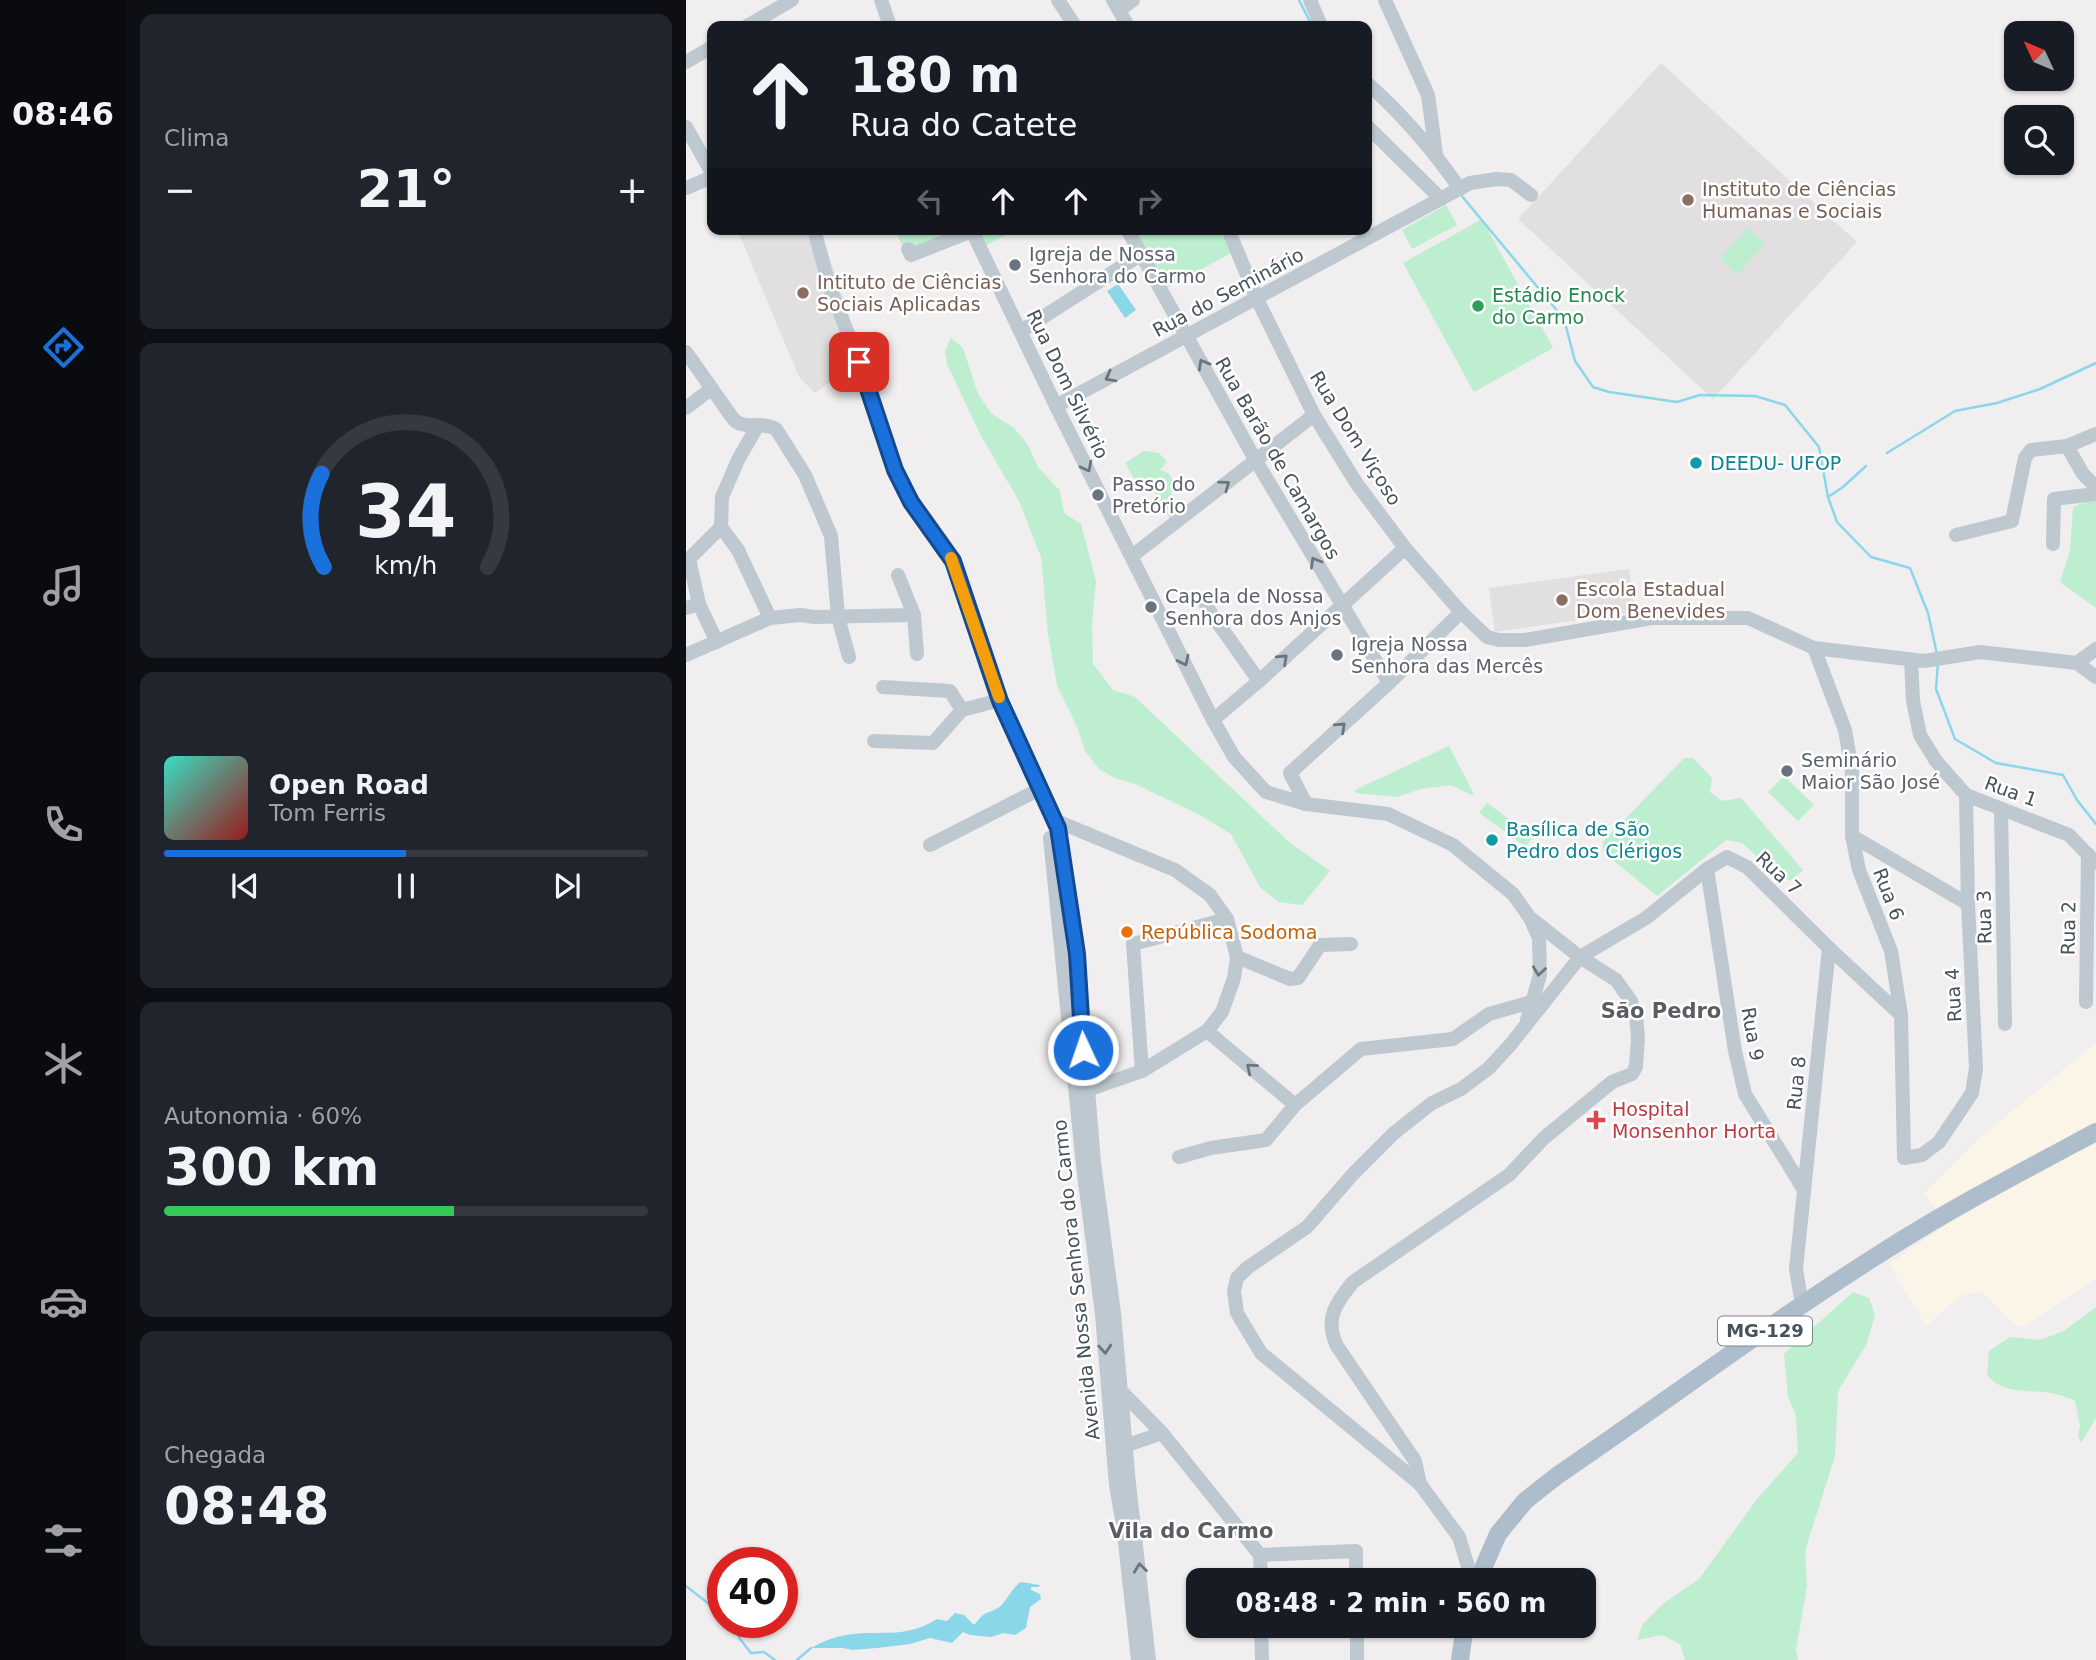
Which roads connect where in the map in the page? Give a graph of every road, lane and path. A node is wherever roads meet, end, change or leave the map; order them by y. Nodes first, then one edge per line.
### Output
1 (763, 0) edge
2 (792, 0) edge
3 (881, 0) edge
4 (1058, 0) edge
5 (1133, 0) edge
6 (1310, 0) edge
7 (1385, 0) edge
8 (1119, 16) edge
9 (763, 21) edge
10 (764, 21) edge
11 (888, 21) edge
12 (1072, 21) edge
13 (1319, 21) edge
14 (707, 50) edge
15 (686, 62) edge
16 (1372, 87) edge
17 (686, 127) edge
18 (1372, 130) edge
19 (1436, 154) junction
20 (707, 166) edge
21 (707, 178) edge
22 (686, 188) edge
23 (1455, 191) junction
24 (1531, 195) dead end
25 (816, 235) edge
26 (961, 235) edge
27 (975, 235) edge
28 (1130, 235) edge
29 (1230, 235) edge
30 (908, 249) dead end
31 (1140, 255) junction
32 (1257, 299) junction
33 (1021, 331) junction
34 (1187, 336) junction
35 (686, 352) edge
36 (710, 389) junction
37 (1056, 406) junction
38 (686, 408) edge
39 (1314, 415) junction
40 (758, 425) junction
41 (2096, 434) edge
42 (2067, 446) junction
43 (1256, 461) junction
44 (2096, 487) edge
45 (2096, 494) edge
46 (722, 527) junction
47 (1956, 535) dead end
48 (2053, 544) dead end
49 (1405, 548) junction
50 (1132, 556) junction
51 (898, 575) dead end
52 (692, 606) edge
53 (1206, 606) dead end
54 (1341, 607) junction
55 (1461, 612) junction
56 (914, 615) junction
57 (838, 617) junction
58 (770, 618) junction
59 (717, 642) junction
60 (1814, 648) junction
61 (2096, 649) edge
62 (917, 654) dead end
63 (686, 655) edge
64 (849, 657) dead end
65 (1917, 660) junction
66 (2077, 663) junction
67 (2096, 677) edge
68 (1259, 681) junction
69 (1389, 683) junction
70 (883, 687) dead end
71 (1000, 701) junction
72 (962, 710) junction
73 (1213, 720) junction
74 (874, 741) dead end
75 (1040, 789) junction
76 (1966, 795) junction
77 (1306, 804) junction
78 (2001, 810) junction
79 (1054, 820) junction
80 (1852, 836) junction
81 (930, 845) dead end
82 (2092, 858) edge
83 (1707, 869) junction
84 (1968, 904) junction
85 (1531, 918) junction
86 (1227, 919) junction
87 (1351, 944) dead end
88 (1829, 948) junction
89 (1237, 957) junction
90 (1580, 957) junction
91 (1531, 1002) junction
92 (2086, 1002) dead end
93 (1901, 1015) junction
94 (1525, 1024) junction
95 (2005, 1024) dead end
96 (1207, 1031) junction
97 (1142, 1071) junction
98 (1461, 1089) junction
99 (1083, 1092) junction
100 (1294, 1105) junction
101 (2096, 1132) edge
102 (1361, 1154) dead end
103 (1180, 1157) dead end
104 (1904, 1158) joint
105 (1804, 1190) junction
106 (1802, 1306) junction
107 (1114, 1389) junction
108 (1161, 1433) junction
109 (1119, 1447) junction
110 (1420, 1484) junction
111 (1260, 1555) junction
112 (1261, 1568) edge
113 (1356, 1568) edge
114 (1468, 1568) edge
115 (1483, 1568) edge
116 (1141, 1636) junction
117 (1261, 1638) edge
118 (1356, 1638) edge
119 (1463, 1638) edge
120 (1138, 1660) edge
121 (1149, 1660) edge
122 (1262, 1660) edge
123 (1357, 1660) edge
124 (1460, 1660) edge

1 - 9 street
2 - 10 street
3 - 11 street
4 - 12 street
5 - 8 street
6 - 13 street
7 - 19 street
14 - 15 street
16 - 19 street
17 - 20 street
18 - 23 street
19 - 23 street
21 - 22 street
23 - 24 street, Rua do Seminário
23 - 32 street, Rua do Seminário
25 - 71 street, Avenida Nossa Senhora do Carmo
26 - 30 street
27 - 33 street, Rua Dom Silvério
28 - 31 street, Rua Barão de Camargos
29 - 32 street, Rua Dom Viçoso
31 - 33 street
31 - 34 street, Rua Barão de Camargos
32 - 34 street, Rua do Seminário
32 - 39 street, Rua Dom Viçoso
33 - 37 street, Rua Dom Silvério
34 -> 37 street, Rua do Seminário
43 -> 34 street, Rua Barão de Camargos
35 - 36 street
36 - 38 street
36 - 40 street
37 -> 50 street, Rua Dom Silvério
39 - 43 street
39 - 49 street, Rua Dom Viçoso
40 - 46 street
40 - 57 street
41 - 42 street
42 - 44 street
42 - 47 street
50 -> 43 street
54 -> 43 street, Rua Barão de Camargos
45 - 48 street
46 - 52 street
46 - 58 street
49 - 54 street
49 - 55 street, Rua Dom Viçoso
50 -> 73 street, Rua Dom Silvério
51 - 56 street
52 - 59 street
53 - 68 street
68 -> 54 street
54 - 69 street, Rua Barão de Camargos
55 - 60 street, Rua Dom Viçoso
55 - 69 street
56 - 57 street
56 - 62 street
57 - 58 street
57 - 64 street
58 - 59 street
59 - 63 street
60 - 65 street, Rua Dom Viçoso
60 - 80 street, Rua 6
61 - 66 street
65 - 66 street, Rua Dom Viçoso
65 - 76 street, Rua 1
66 - 67 street
68 - 73 street
77 -> 69 street
70 - 72 street
71 - 72 street
71 - 75 street, Avenida Nossa Senhora do Carmo
72 - 74 street
73 - 77 street, Rua Dom Silvério
75 - 79 street, Avenida Nossa Senhora do Carmo
75 - 81 street
76 - 78 street, Rua 1
76 - 84 street, Rua 4
77 - 85 street, Rua Dom Silvério
78 - 82 street, Rua 1
78 - 95 street, Rua 3
79 - 86 street
79 - 99 street, Avenida Nossa Senhora do Carmo
80 - 84 street
80 - 93 street, Rua 6
82 - 92 street, Rua 2
83 - 88 street, Rua 7
83 - 90 street, Rua 7
83 - 105 street, Rua 9
84 - 104 street, Rua 4
85 - 90 street
85 -> 91 street
86 - 89 street
86 - 97 street
87 - 89 street
88 - 93 street, Rua 7
88 - 105 street, Rua 8
89 - 96 street
90 - 94 street
90 - 110 street
91 - 94 street
91 - 100 street
93 - 104 street, Rua 6
94 - 98 street
96 - 97 street
100 -> 96 street
97 - 99 street
98 - 102 street
98 - 110 street
99 - 107 street, Avenida Nossa Senhora do Carmo
100 - 103 street
101 - 106 main road, MG-129
105 - 106 street, Rua 8
106 - 115 main road, MG-129
107 - 108 street
107 - 109 street, Avenida Nossa Senhora do Carmo
108 - 109 street
108 - 111 street
109 - 116 street, Avenida Nossa Senhora do Carmo
110 - 114 street
111 - 112 street
111 - 113 street
116 - 120 street, Avenida Nossa Senhora do Carmo
116 - 121 street, Avenida Nossa Senhora do Carmo
117 - 122 street
118 - 123 street
119 - 124 main road

